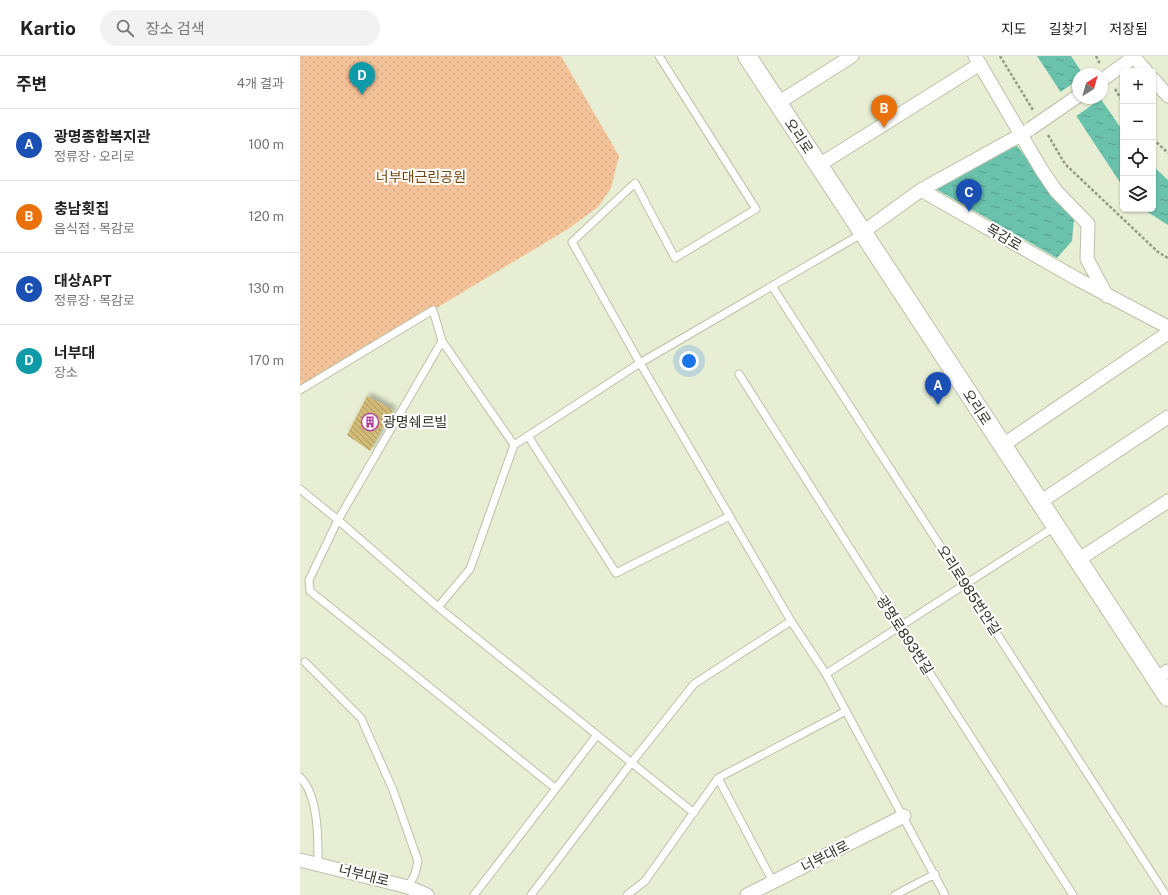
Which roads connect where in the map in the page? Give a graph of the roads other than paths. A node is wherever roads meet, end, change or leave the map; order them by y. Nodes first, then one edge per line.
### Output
1 (659, 56) edge
2 (747, 56) edge
3 (852, 56) edge
4 (1132, 58) edge
5 (978, 60) edge
6 (1143, 68) edge
7 (1108, 76) edge
8 (1156, 82) edge
9 (1168, 96) edge
10 (1072, 100) edge
11 (778, 103) junction
12 (1025, 133) junction
13 (819, 165) junction
14 (921, 190) junction
15 (863, 232) junction
16 (772, 286) junction
17 (1107, 296) junction
18 (1168, 327) edge
19 (1168, 333) edge
20 (442, 341) junction
21 (640, 363) junction
22 (740, 374) dead end
23 (300, 390) edge
24 (1168, 417) edge
25 (528, 436) junction
26 (514, 445) junction
27 (1002, 445) junction
28 (300, 489) edge
29 (1168, 501) edge
30 (1040, 502) junction
31 (730, 516) junction
32 (338, 520) junction
33 (1056, 526) junction
34 (1078, 560) junction
35 (965, 585) junction
36 (438, 607) junction
37 (791, 621) junction
38 (900, 627) junction
39 (305, 662) dead end
40 (826, 674) junction
41 (1162, 675) edge
42 (1168, 697) edge
43 (846, 711) junction
44 (597, 734) junction
45 (632, 762) junction
46 (300, 777) edge
47 (718, 778) junction
48 (555, 788) junction
49 (694, 813) junction
50 (904, 816) junction
51 (300, 860) edge
52 (318, 864) junction
53 (935, 874) junction
54 (773, 882) junction
55 (407, 891) edge
56 (427, 895) edge
57 (474, 895) edge
58 (531, 895) edge
59 (627, 895) edge
60 (747, 895) edge
61 (895, 895) edge
62 (945, 895) edge
63 (1073, 895) edge
64 (1166, 895) edge

1 - 21 lane
2 - 11 main road, 오리로
3 - 11 street
4 - 6 street
4 - 7 street, bridge
5 - 12 street
5 - 13 street
8 - 9 street
10 - 12 street, bridge
11 - 13 main road, 오리로
12 - 14 street
12 - 17 street
13 - 15 main road, 오리로
14 - 15 street
14 - 17 street, 목감로
15 - 16 lane
15 - 27 main road, 오리로
16 - 21 lane
16 - 35 lane, 오리로985번안길
17 - 18 street, 목감로
19 - 27 street
20 - 23 lane
20 - 26 lane
20 - 32 lane
21 - 25 lane
21 - 31 lane
22 - 38 lane, 광명로893번길
24 - 30 street
25 - 26 lane
25 - 31 lane
26 - 36 lane
27 - 30 main road, 오리로
28 - 32 lane
29 - 34 street
30 - 33 main road, 오리로
31 - 37 lane
32 - 36 lane
32 - 48 lane
33 - 34 main road, 오리로
33 - 35 lane
34 - 41 main road, 오리로
35 - 38 lane
35 - 64 lane, 오리로985번안길
36 - 44 lane
37 - 40 lane
37 - 45 lane
38 - 40 lane
38 - 63 lane, 광명로893번길
39 - 55 lane
40 - 43 lane
41 - 42 main road, 오리로
43 - 47 lane
43 - 50 lane
44 - 45 lane
44 - 48 lane
45 - 49 lane
45 - 58 lane
46 - 52 lane
47 - 49 lane
47 - 54 lane
48 - 57 lane
49 - 59 lane
50 - 53 lane
50 - 54 street, 너부대로
51 - 52 street, 너부대로
52 - 55 street, 너부대로
53 - 61 lane
53 - 62 lane
54 - 60 street, 너부대로
55 - 56 street, 너부대로

